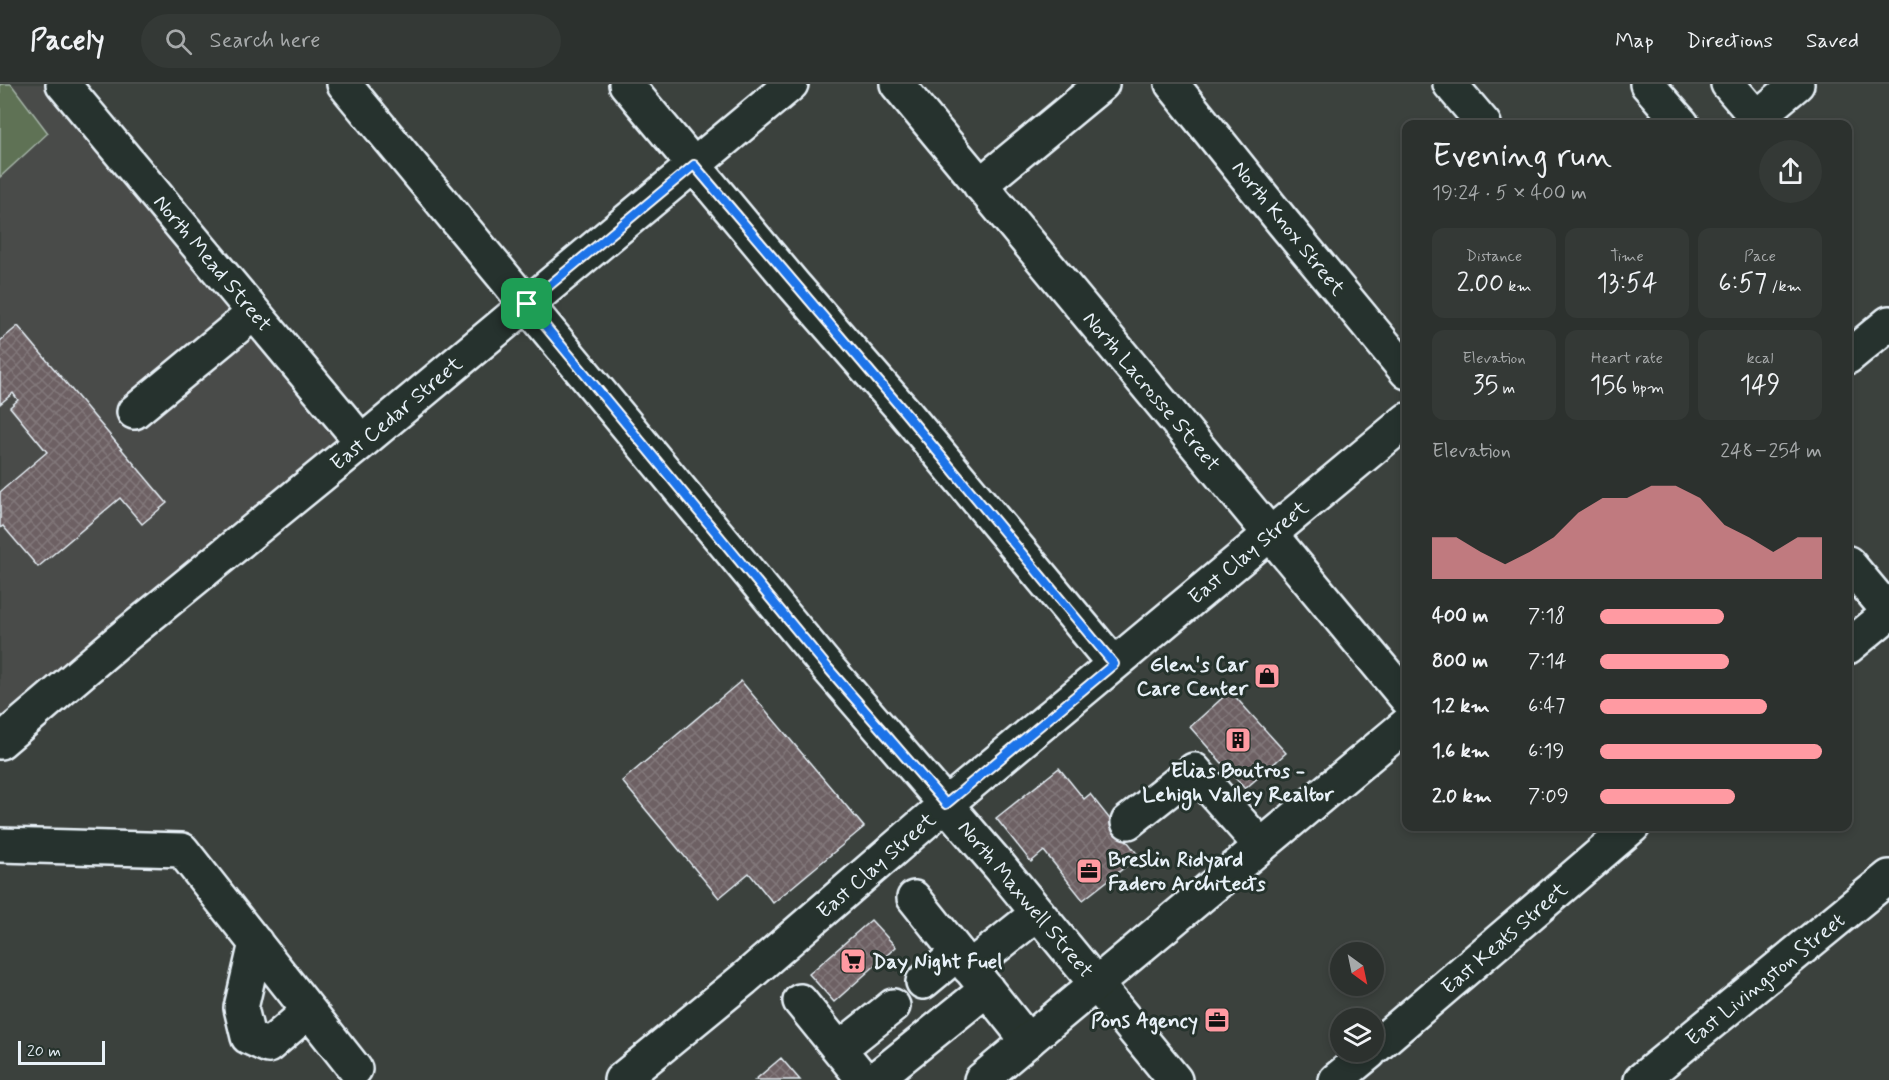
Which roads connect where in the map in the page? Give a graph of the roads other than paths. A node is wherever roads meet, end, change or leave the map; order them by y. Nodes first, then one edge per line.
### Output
1 (63, 84) edge
2 (344, 84) edge
3 (626, 84) edge
4 (791, 84) edge
5 (897, 84) edge
6 (1102, 84) edge
7 (1172, 84) edge
8 (1450, 84) edge
9 (1647, 84) edge
10 (1728, 84) edge
11 (1797, 84) edge
12 (1481, 120) edge
13 (1678, 120) edge
14 (1752, 120) edge
15 (1754, 120) edge
16 (694, 165) junction
17 (980, 185) junction
18 (527, 304) junction
19 (254, 313) junction
20 (1889, 322) edge
21 (1852, 354) edge
22 (1402, 366) edge
23 (134, 412) dead end
24 (1402, 424) edge
25 (362, 442) junction
26 (1271, 533) junction
27 (1852, 568) edge
28 (1889, 613) edge
29 (1852, 643) edge
30 (1114, 664) junction
31 (1402, 693) edge
32 (1402, 728) edge
33 (0, 742) edge
34 (946, 804) junction
35 (1128, 822) dead end
36 (1627, 831) edge
37 (0, 845) edge
38 (1261, 846) junction
39 (1889, 877) edge
40 (914, 898) dead end
41 (1038, 913) junction
42 (256, 943) junction
43 (971, 970) junction
44 (923, 982) dead end
45 (1096, 983) junction
46 (800, 1001) dead end
47 (893, 1006) dead end
48 (309, 1011) junction
49 (1384, 1039) edge
50 (1028, 1041) junction
51 (839, 1049) junction
52 (1358, 1062) edge
53 (355, 1069) dead end
54 (621, 1080) edge
55 (864, 1080) edge
56 (874, 1080) edge
57 (981, 1080) edge
58 (1175, 1080) edge
59 (1336, 1080) edge
60 (1641, 1080) edge

1 - 19 street, North Mead Street
2 - 18 street, North Maxwell Street
3 - 16 street
4 - 16 street, East Cedar Street
5 - 17 street, North Lacrosse Street
6 - 17 street
7 - 22 street, North Knox Street
8 - 12 street
9 - 13 street
10 - 14 street
11 - 15 street
16 - 18 street, East Cedar Street
16 - 30 street
17 - 26 street, North Lacrosse Street
18 - 25 street, East Cedar Street
18 - 34 street, North Maxwell Street
19 - 23 street
19 - 25 street, North Mead Street
20 - 21 street
24 - 26 street, East Clay Street
25 - 33 street, East Cedar Street
26 - 30 street, East Clay Street
26 - 31 street, North Lacrosse Street
27 - 28 street
28 - 29 street
30 - 34 street, East Clay Street
32 - 38 street
34 - 41 street, North Maxwell Street
34 - 54 street, East Clay Street
35 - 38 street
36 - 49 street, East Keats Street
37 - 42 street
38 - 45 street
39 - 60 street, East Livingston Street
40 - 43 street
41 - 43 street
41 - 45 street, North Maxwell Street
42 - 48 street
42 - 48 street
43 - 44 street
43 - 50 street
43 - 56 street
45 - 50 street
45 - 58 street, North Maxwell Street
46 - 51 street
47 - 51 street
48 - 53 street
50 - 57 street
51 - 55 street
52 - 59 street

